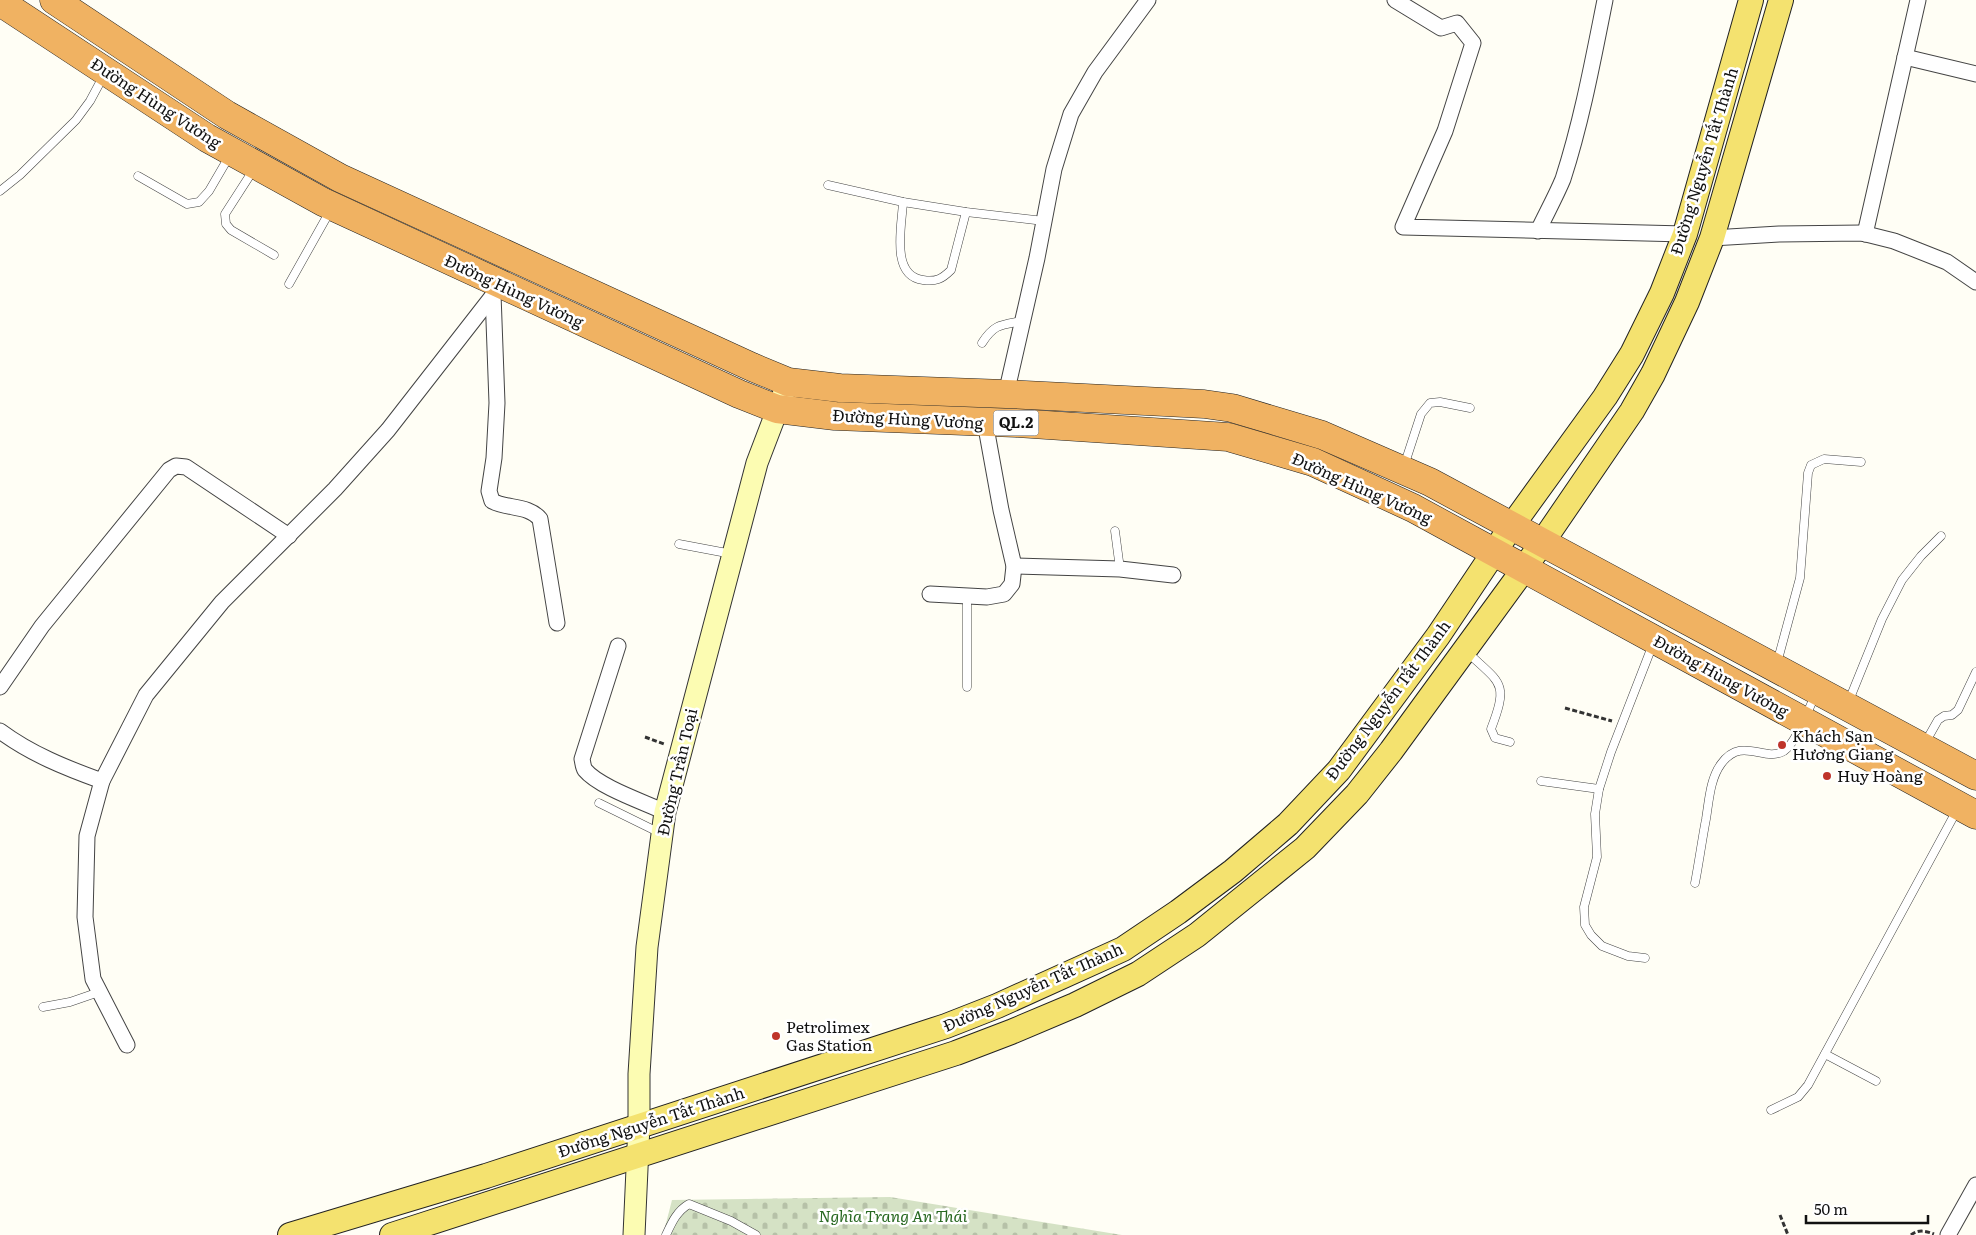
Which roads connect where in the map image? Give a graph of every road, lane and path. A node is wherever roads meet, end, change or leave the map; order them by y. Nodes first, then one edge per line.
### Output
1 (1148, 0) edge
2 (1395, 0) edge
3 (1605, 0) edge
4 (1751, 0) edge
5 (1781, 0) edge
6 (1918, 0) edge
7 (64, 7) edge
8 (10, 8) edge
9 (1905, 57) junction
10 (1735, 59) junction
11 (1762, 67) junction
12 (106, 71) junction
13 (1976, 74) edge
14 (232, 152) junction
15 (257, 166) junction
16 (138, 176) dead end
17 (828, 185) dead end
18 (0, 191) edge
19 (903, 202) junction
20 (333, 207) junction
21 (966, 212) junction
22 (1044, 221) junction
23 (1538, 231) junction
24 (1866, 234) junction
25 (1712, 238) junction
26 (1682, 242) junction
27 (274, 255) dead end
28 (1975, 277) edge
29 (289, 284) dead end
30 (497, 289) junction
31 (1022, 321) junction
32 (982, 343) dead end
33 (788, 382) junction
34 (1006, 394) junction
35 (1470, 408) dead end
36 (777, 409) junction
37 (985, 422) junction
38 (1861, 462) dead end
39 (1402, 470) junction
40 (1511, 526) junction
41 (1115, 531) dead end
42 (289, 536) junction
43 (1941, 536) dead end
44 (1541, 543) junction
45 (679, 544) dead end
46 (1493, 552) junction
47 (732, 554) junction
48 (1014, 566) junction
49 (1120, 569) junction
50 (1524, 569) junction
51 (1173, 575) dead end
52 (930, 594) dead end
53 (967, 596) junction
54 (557, 623) dead end
55 (1655, 640) junction
56 (618, 646) dead end
57 (1466, 650) junction
58 (1776, 669) junction
59 (1976, 672) edge
60 (0, 687) edge
61 (967, 687) dead end
62 (1817, 690) junction
63 (1846, 706) junction
64 (1565, 708) dead end
65 (1803, 720) junction
66 (1622, 724) junction
67 (0, 731) edge
68 (1510, 742) dead end
69 (1923, 746) junction
70 (1976, 776) edge
71 (102, 781) junction
72 (1541, 781) dead end
73 (1599, 789) junction
74 (599, 803) dead end
75 (1968, 810) edge
76 (665, 812) junction
77 (662, 834) junction
78 (1695, 883) dead end
79 (1645, 958) dead end
80 (98, 992) junction
81 (42, 1006) dead end
82 (127, 1046) dead end
83 (1825, 1054) junction
84 (793, 1075) junction
85 (1876, 1081) dead end
86 (802, 1102) junction
87 (1771, 1110) dead end
88 (639, 1125) junction
89 (638, 1155) junction
90 (1976, 1185) edge
91 (1780, 1215) dead end
92 (290, 1235) edge
93 (392, 1235) edge
94 (634, 1235) edge
95 (666, 1235) edge
96 (756, 1235) edge
97 (1788, 1235) edge
98 (1911, 1235) edge
99 (1935, 1235) edge
100 (1948, 1235) edge

1 - 22 street
2 - 23 street
3 - 23 street
4 - 10 main road, Đường Nguyễn Tất Thành
5 - 11 main road, Đường Nguyễn Tất Thành
6 - 9 street
7 - 33 highway, Đường Hùng Vương / QL.2
8 - 12 highway, Đường Hùng Vương / QL.2
9 - 13 street
9 - 24 street
10 - 11 main road
10 - 26 main road, Đường Nguyễn Tất Thành
11 - 25 main road, Đường Nguyễn Tất Thành
12 - 14 highway, Đường Hùng Vương / QL.2
12 - 18 lane
14 - 15 highway, Đường Hùng Vương / QL.2
14 - 16 lane
15 - 20 highway, Đường Hùng Vương / QL.2
15 - 27 lane
17 - 19 lane
19 - 21 lane
19 - 21 lane
20 - 29 lane
20 - 30 highway, Đường Hùng Vương / QL.2
21 - 22 lane
22 - 31 street
23 - 26 street
24 - 25 street
24 - 28 street
25 - 44 main road, Đường Nguyễn Tất Thành
26 - 40 main road, Đường Nguyễn Tất Thành
30 - 36 highway, Đường Hùng Vương / QL.2
30 - 42 street
30 - 54 street
31 - 32 lane
31 - 34 street
33 - 34 highway, Đường Hùng Vương / QL.2
33 - 36 street, Đường Trần Toại
34 - 39 highway, Đường Hùng Vương / QL.2
35 - 39 lane
36 - 37 highway, Đường Hùng Vương / QL.2
36 - 47 street, Đường Trần Toại
37 - 46 highway, Đường Hùng Vương / QL.2
37 - 48 street
38 - 58 lane
39 - 40 highway, Đường Hùng Vương / QL.2
40 - 44 highway, Đường Hùng Vương / QL.2
40 - 46 main road, Đường Nguyễn Tất Thành
41 - 49 lane
42 - 60 street
42 - 71 street
43 - 63 lane
44 - 50 main road, Đường Nguyễn Tất Thành
44 - 58 highway, Đường Hùng Vương / QL.2
45 - 47 lane
46 - 50 highway, Đường Hùng Vương / QL.2
46 - 84 main road, Đường Nguyễn Tất Thành
47 - 76 street, Đường Trần Toại
48 - 49 street
48 - 53 street
49 - 51 street
50 - 55 highway, Đường Hùng Vương / QL.2
50 - 57 main road, Đường Nguyễn Tất Thành
52 - 53 street
53 - 61 lane
55 - 65 highway, Đường Hùng Vương / QL.2
55 - 66 lane
56 - 76 street
57 - 68 lane
57 - 86 main road, Đường Nguyễn Tất Thành
58 - 62 highway, Đường Hùng Vương / QL.2
59 - 69 lane
62 - 63 highway, Đường Hùng Vương / QL.2
62 - 65 lane
63 - 69 highway, Đường Hùng Vương / QL.2
64 - 66 path
65 - 75 highway, Đường Hùng Vương / QL.2
65 - 78 lane
66 - 73 lane
67 - 71 street
69 - 70 highway, Đường Hùng Vương / QL.2
71 - 80 street
72 - 73 lane
73 - 79 lane
74 - 77 lane
75 - 83 lane
76 - 77 street, Đường Trần Toại
77 - 88 street, Đường Trần Toại
80 - 81 lane
80 - 82 street
83 - 85 lane
83 - 87 lane
84 - 86 main road
84 - 88 main road, Đường Nguyễn Tất Thành
86 - 89 main road, Đường Nguyễn Tất Thành
88 - 89 street, Đường Trần Toại
88 - 92 main road, Đường Nguyễn Tất Thành
89 - 93 main road, Đường Nguyễn Tất Thành
89 - 94 street, Đường Trần Toại
90 - 100 street
91 - 97 path
95 - 96 lane
98 - 99 path

